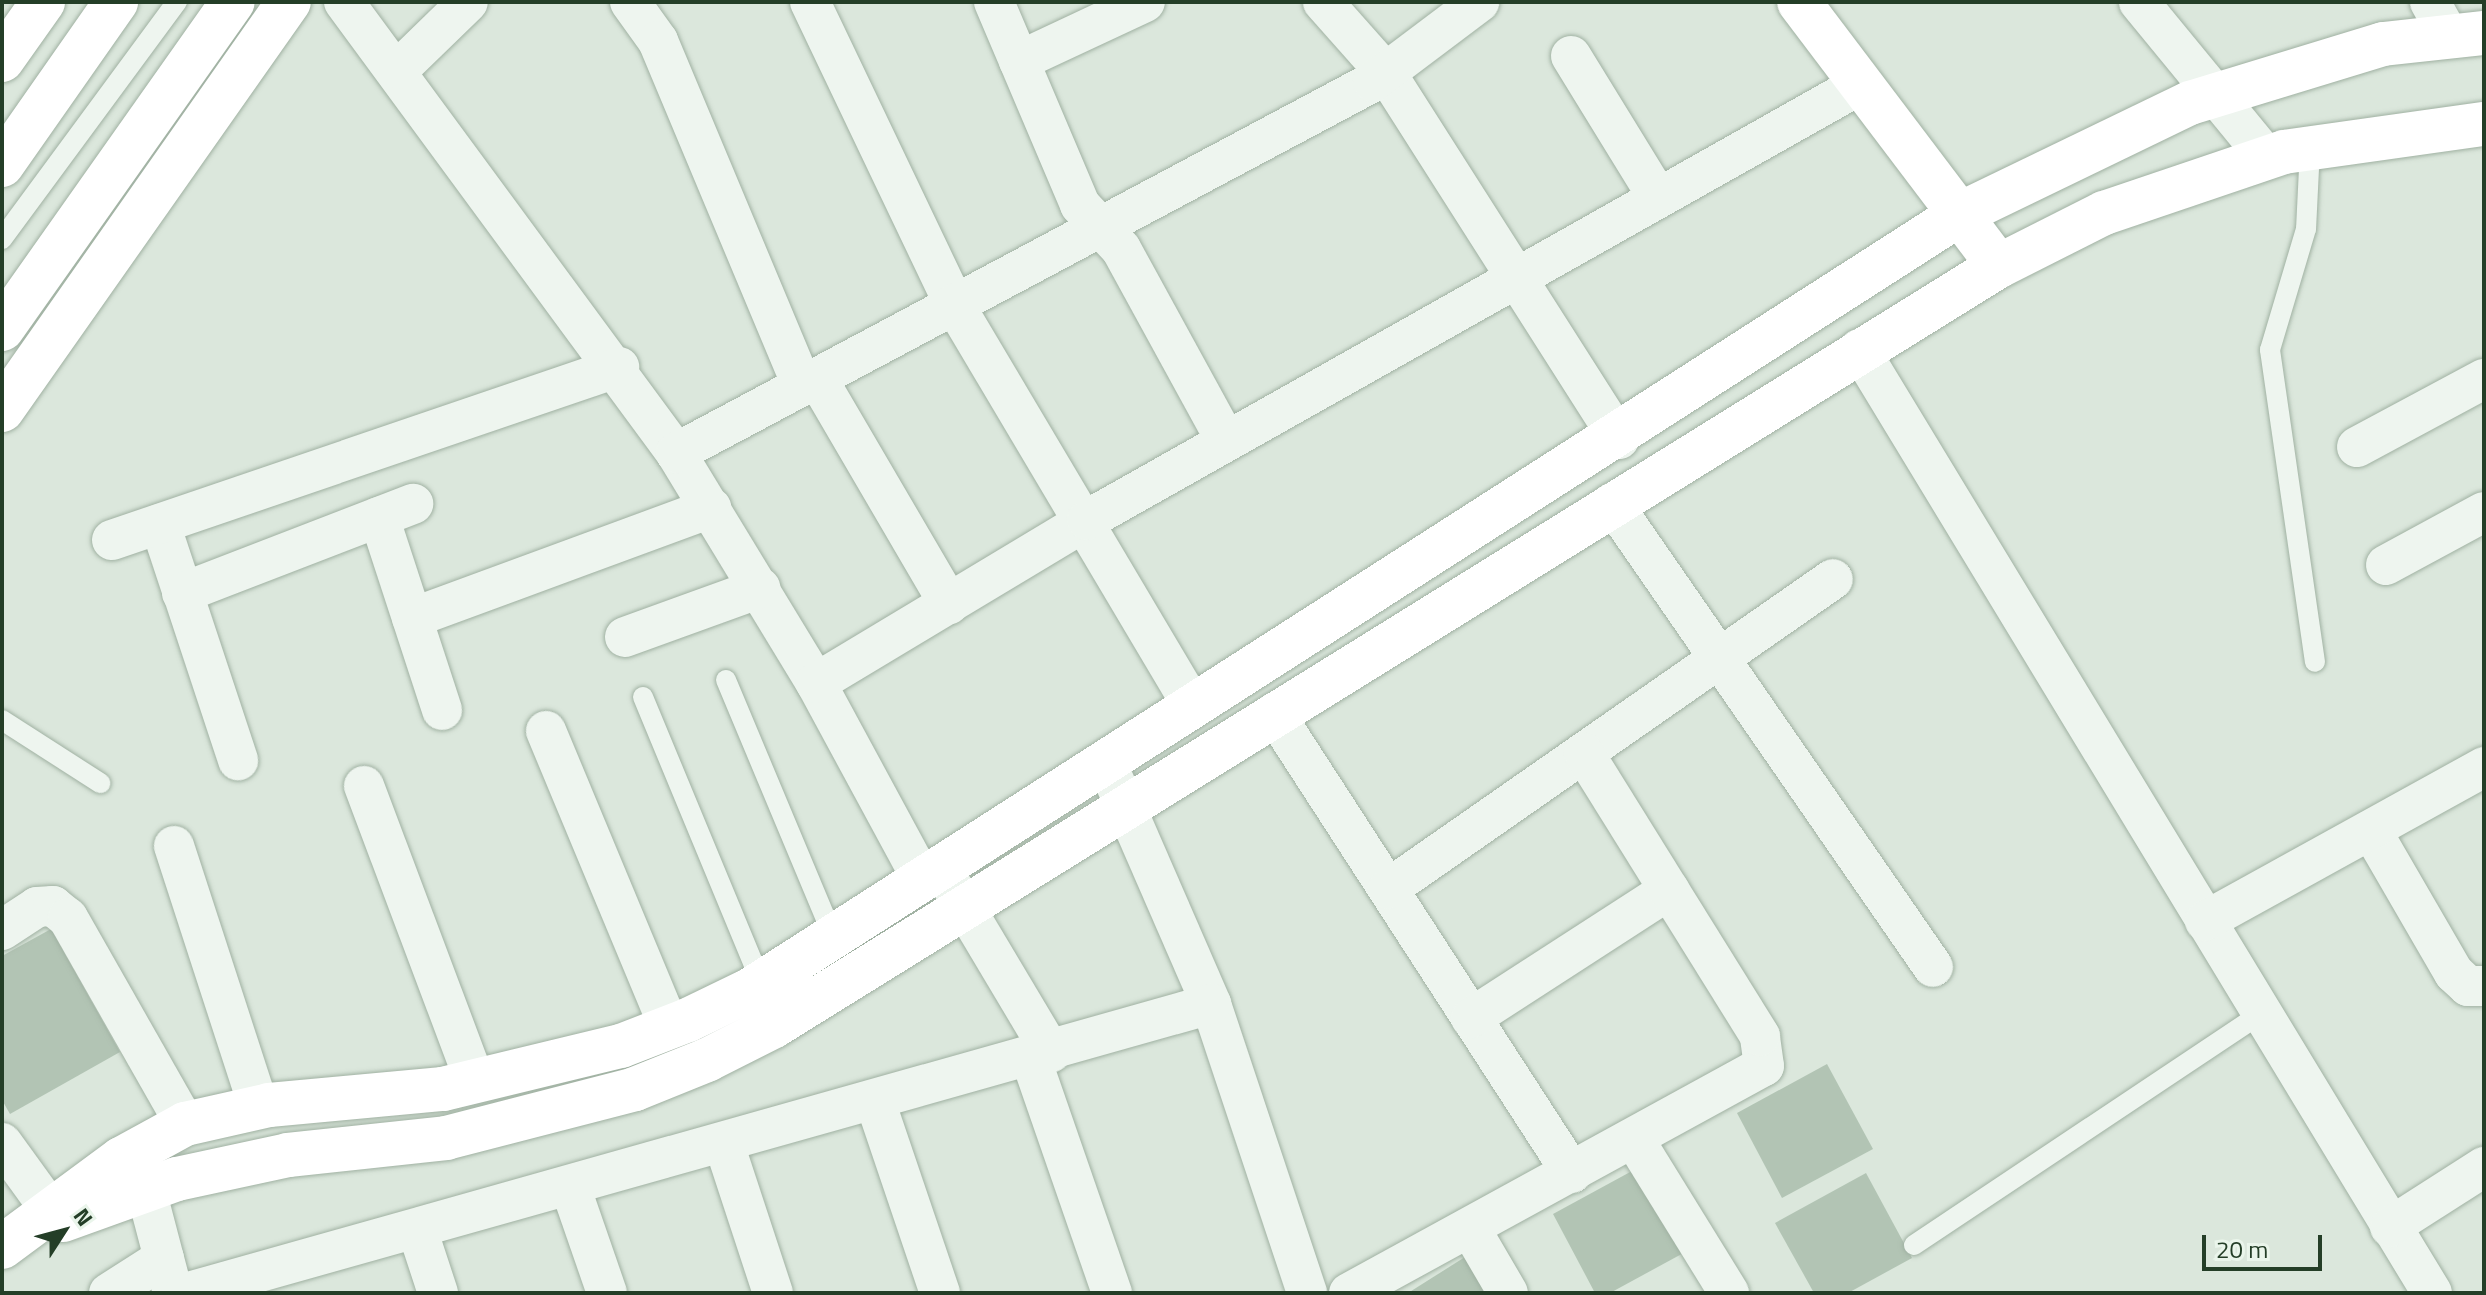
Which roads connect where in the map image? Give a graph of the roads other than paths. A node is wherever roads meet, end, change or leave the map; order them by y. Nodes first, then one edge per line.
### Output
1 (43, 2) edge
2 (116, 2) edge
3 (177, 2) edge
4 (233, 2) edge
5 (289, 2) edge
6 (344, 2) edge
7 (468, 2) edge
8 (630, 2) edge
9 (810, 2) edge
10 (994, 2) edge
11 (1145, 2) edge
12 (1323, 2) edge
13 (1479, 2) edge
14 (1799, 2) edge
15 (2139, 2) edge
16 (2454, 23) edge
17 (1571, 56) dead end
18 (2, 60) edge
19 (1019, 61) junction
20 (399, 69) junction
21 (1386, 73) junction
22 (1861, 84) junction
23 (2216, 95) junction
24 (2484, 124) edge
25 (2310, 148) junction
26 (2267, 158) junction
27 (2, 165) edge
28 (1657, 196) junction
29 (1960, 214) junction
30 (1102, 227) junction
31 (2, 239) edge
32 (1999, 266) junction
33 (1514, 276) junction
34 (954, 304) junction
35 (3, 328) edge
36 (1859, 349) junction
37 (619, 367) junction
38 (2484, 379) edge
39 (1707, 380) junction
40 (809, 382) junction
41 (2, 410) edge
42 (1737, 425) junction
43 (1619, 439) junction
44 (1226, 441) junction
45 (2357, 447) dead end
46 (676, 453) junction
47 (1612, 503) junction
48 (711, 508) junction
49 (1087, 520) junction
50 (2480, 523) edge
51 (160, 524) junction
52 (112, 540) dead end
53 (2386, 565) dead end
54 (1833, 579) dead end
55 (760, 588) junction
56 (182, 593) junction
57 (949, 604) junction
58 (412, 618) junction
59 (625, 637) dead end
60 (1720, 658) junction
61 (2315, 662) dead end
62 (726, 680) dead end
63 (816, 683) junction
64 (643, 697) dead end
65 (1193, 706) junction
66 (442, 710) dead end
67 (1274, 713) junction
68 (2, 720) edge
69 (546, 731) dead end
70 (1584, 753) junction
71 (238, 760) dead end
72 (1106, 762) junction
73 (2484, 767) edge
74 (100, 783) dead end
75 (364, 786) dead end
76 (1129, 804) junction
77 (2371, 830) junction
78 (174, 846) dead end
79 (930, 871) junction
80 (1388, 889) junction
81 (1669, 890) junction
82 (964, 907) junction
83 (2205, 921) junction
84 (2, 930) edge
85 (833, 936) junction
86 (1933, 967) dead end
87 (761, 982) junction
88 (2484, 986) edge
89 (1211, 1004) junction
90 (2261, 1014) junction
91 (1471, 1018) junction
92 (669, 1027) junction
93 (1041, 1056) junction
94 (475, 1082) junction
95 (875, 1101) junction
96 (259, 1107) junction
97 (185, 1124) junction
98 (1634, 1139) junction
99 (2, 1143) edge
100 (724, 1144) junction
101 (2484, 1167) edge
102 (1572, 1173) junction
103 (570, 1186) junction
104 (146, 1190) junction
105 (2390, 1227) junction
106 (1470, 1228) junction
107 (417, 1229) junction
108 (26, 1231) edge
109 (1914, 1245) dead end
110 (169, 1276) edge
111 (264, 1282) edge
112 (109, 1293) edge
113 (185, 1293) edge
114 (438, 1293) edge
115 (607, 1293) edge
116 (773, 1293) edge
117 (940, 1293) edge
118 (1112, 1293) edge
119 (1307, 1293) edge
120 (1349, 1293) edge
121 (1508, 1293) edge
122 (1729, 1293) edge
123 (2432, 1293) edge

1 - 18 street
2 - 27 street
3 - 31 lane
4 - 35 street
5 - 41 street
6 - 20 street
7 - 20 street
8 - 40 street
9 - 34 street
10 - 19 street
11 - 19 street
12 - 21 street
13 - 21 street
14 - 22 street
15 - 23 street
16 - 23 street
17 - 28 street
19 - 30 street
20 - 37 street
21 - 30 street
21 - 33 street
22 - 28 street
22 - 29 street
23 - 26 street
23 - 29 street
24 - 25 street
25 - 26 street
25 - 61 lane
26 - 32 street
28 - 33 street
29 - 32 street
29 - 39 street
30 - 34 street
30 - 44 street
32 - 36 street
33 - 43 street
33 - 44 street
34 - 40 street
34 - 49 street
36 - 42 street
36 - 83 street
37 - 46 street
37 - 51 street
38 - 45 street
39 - 42 street
39 - 43 street
40 - 46 street
40 - 57 street
42 - 47 street
43 - 65 street
44 - 49 street
46 - 48 street
47 - 60 street
47 - 67 street
48 - 55 street
48 - 58 street
49 - 57 street
49 - 65 street
50 - 53 street
51 - 52 street
51 - 56 street
54 - 60 street
55 - 59 street
55 - 63 street
56 - 58 street
56 - 71 street
57 - 63 street
58 - 66 street
60 - 70 street
60 - 86 street
62 - 85 lane
63 - 79 street
64 - 87 lane
65 - 72 street
67 - 76 street
67 - 80 street
68 - 74 lane
69 - 92 street
70 - 80 street
70 - 81 street
72 - 76 street
72 - 79 street
73 - 77 street
75 - 94 street
76 - 82 street
76 - 89 street
77 - 83 street
77 - 88 street
78 - 96 street
79 - 82 street
79 - 85 street
80 - 91 street
81 - 91 street
81 - 98 street
82 - 93 street
82 - 104 street
83 - 90 street
84 - 97 street
85 - 87 street
87 - 92 street
89 - 93 street
89 - 119 street
90 - 105 street
90 - 109 lane
91 - 102 street
92 - 94 street
93 - 95 street
93 - 118 street
94 - 96 street
95 - 100 street
95 - 117 street
96 - 97 street
97 - 108 street
98 - 102 street
98 - 122 street
99 - 108 street
100 - 103 street
100 - 116 street
101 - 105 street
102 - 106 street
103 - 107 street
103 - 115 street
104 - 108 street
104 - 110 street
105 - 123 street
106 - 120 street
106 - 121 street
107 - 111 street
107 - 114 street
110 - 112 street
111 - 113 street

